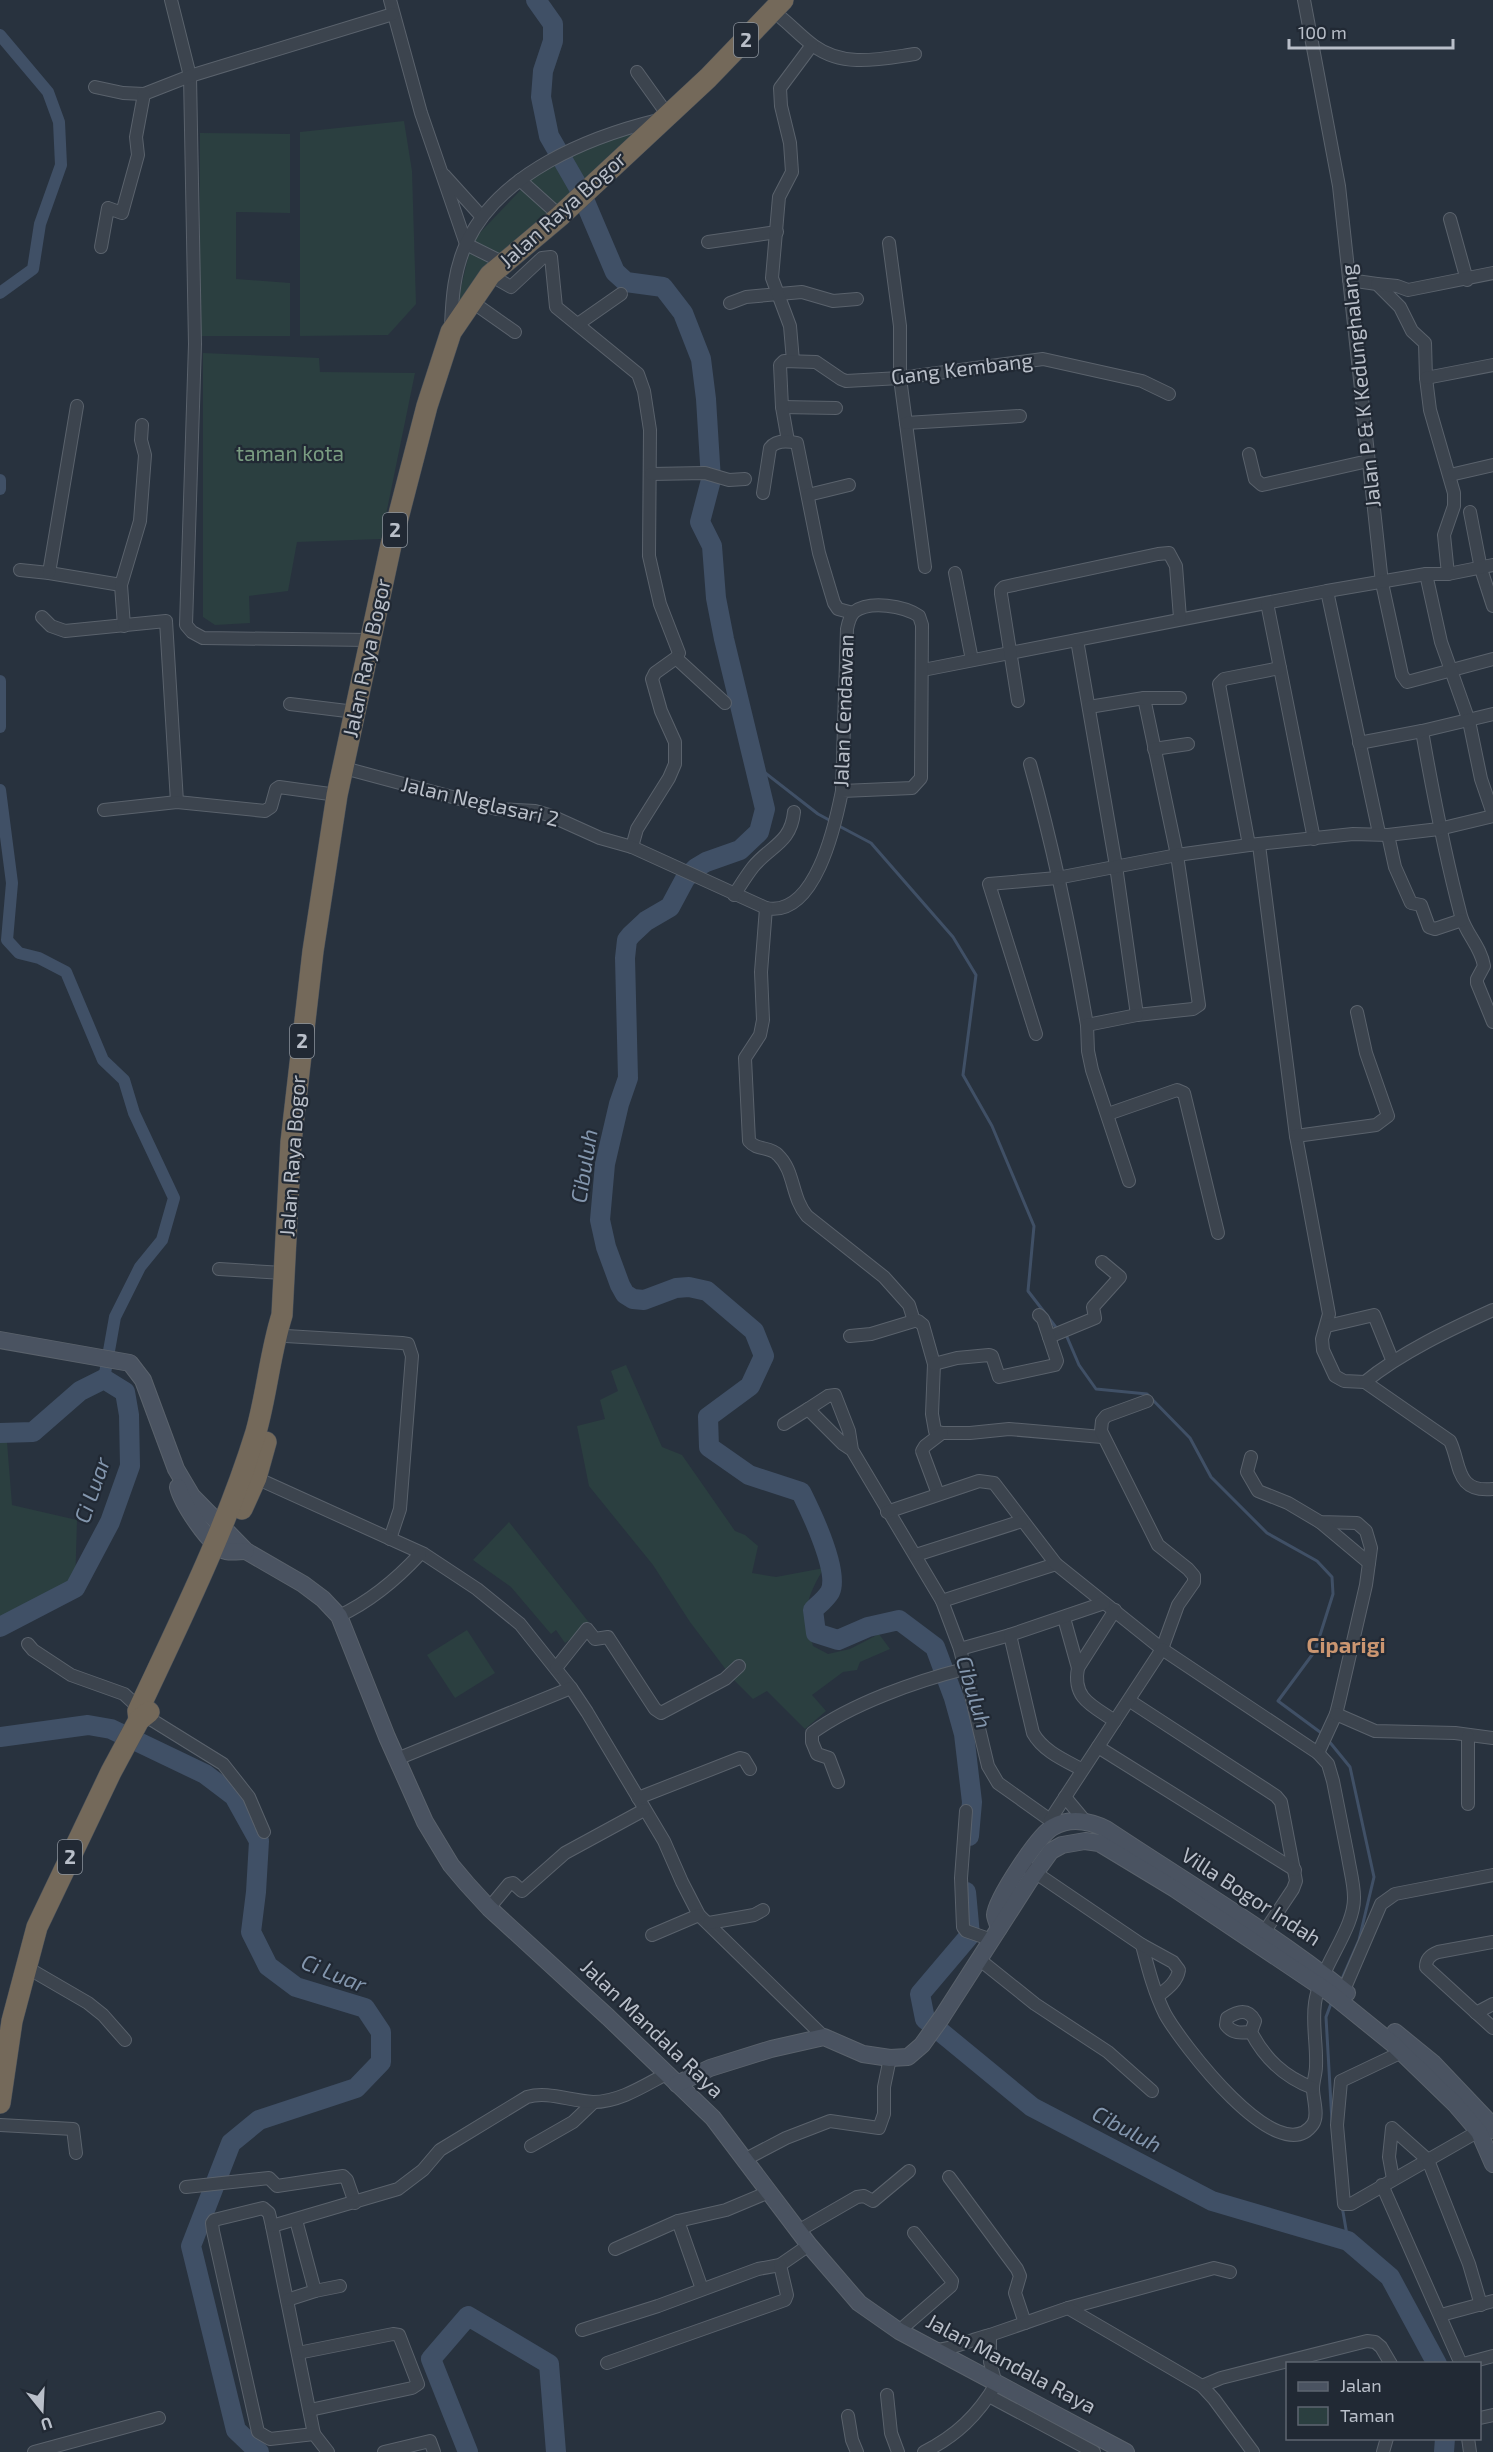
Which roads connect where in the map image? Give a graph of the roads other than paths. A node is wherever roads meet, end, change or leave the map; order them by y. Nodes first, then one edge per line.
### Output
1 (171, 0) edge
2 (390, 0) edge
3 (1304, 0) edge
4 (779, 6) edge
5 (393, 14) junction
6 (812, 45) junction
7 (915, 54) dead end
8 (637, 72) dead end
9 (190, 76) junction
10 (95, 87) dead end
11 (144, 94) junction
12 (665, 117) junction
13 (441, 172) junction
14 (520, 180) junction
15 (563, 213) junction
16 (482, 218) junction
17 (1450, 219) dead end
18 (777, 232) junction
19 (708, 242) dead end
20 (466, 243) junction
21 (889, 243) dead end
22 (101, 247) dead end
23 (497, 269) junction
24 (1493, 273) edge
25 (1349, 280) junction
26 (1467, 280) junction
27 (1377, 284) junction
28 (621, 294) dead end
29 (780, 295) junction
30 (857, 299) dead end
31 (471, 300) junction
32 (730, 303) dead end
33 (578, 324) junction
34 (451, 332) junction
35 (515, 332) dead end
36 (792, 361) junction
37 (1493, 365) edge
38 (900, 378) junction
39 (1426, 378) junction
40 (1169, 394) dead end
41 (77, 406) dead end
42 (782, 407) junction
43 (836, 408) dead end
44 (1020, 416) dead end
45 (906, 423) junction
46 (142, 425) dead end
47 (788, 441) junction
48 (1249, 454) dead end
49 (1368, 461) junction
50 (1493, 465) edge
51 (651, 474) junction
52 (1450, 475) junction
53 (745, 479) dead end
54 (849, 485) dead end
55 (763, 493) dead end
56 (808, 495) junction
57 (1470, 512) dead end
58 (925, 567) dead end
59 (1487, 567) edge
60 (20, 570) dead end
61 (50, 573) junction
62 (954, 573) dead end
63 (1426, 574) junction
64 (1448, 574) junction
65 (1382, 583) junction
66 (121, 585) junction
67 (1327, 591) junction
68 (1267, 603) junction
69 (1493, 606) edge
70 (853, 613) junction
71 (42, 617) dead end
72 (1180, 618) junction
73 (124, 626) junction
74 (370, 640) junction
75 (1077, 640) junction
76 (1011, 653) junction
77 (676, 658) junction
78 (1493, 659) edge
79 (972, 660) junction
80 (1280, 668) junction
81 (923, 670) junction
82 (1452, 672) junction
83 (1144, 698) junction
84 (1180, 698) dead end
85 (1018, 701) dead end
86 (725, 703) dead end
87 (290, 704) dead end
88 (1089, 707) junction
89 (355, 712) junction
90 (1493, 714) edge
91 (1469, 721) junction
92 (1422, 731) junction
93 (1359, 743) junction
94 (1188, 744) dead end
95 (1154, 749) junction
96 (1029, 764) dead end
97 (344, 768) junction
98 (842, 791) junction
99 (337, 795) junction
100 (177, 802) junction
101 (104, 810) dead end
102 (794, 812) dead end
103 (1493, 815) edge
104 (1439, 828) junction
105 (1384, 834) junction
106 (1314, 839) junction
107 (1254, 845) junction
108 (632, 847) junction
109 (1177, 855) junction
110 (1116, 866) junction
111 (1057, 878) junction
112 (734, 895) junction
113 (766, 908) junction
114 (1462, 920) junction
115 (1357, 1012) dead end
116 (1137, 1015) junction
117 (1493, 1022) edge
118 (1087, 1025) junction
119 (1036, 1034) dead end
120 (1108, 1114) junction
121 (1296, 1136) junction
122 (1129, 1181) dead end
123 (1218, 1233) dead end
124 (1102, 1262) dead end
125 (219, 1269) dead end
126 (284, 1273) junction
127 (1493, 1310) edge
128 (1039, 1315) dead end
129 (914, 1321) junction
130 (284, 1326) junction
131 (1327, 1326) junction
132 (850, 1336) dead end
133 (1049, 1338) junction
134 (0, 1340) edge
135 (1391, 1357) dead end
136 (934, 1364) junction
137 (1365, 1382) junction
138 (1147, 1401) dead end
139 (808, 1409) junction
140 (784, 1424) dead end
141 (942, 1433) junction
142 (1102, 1437) junction
143 (852, 1450) junction
144 (1251, 1457) dead end
145 (256, 1478) junction
146 (1493, 1489) edge
147 (938, 1494) junction
148 (887, 1512) junction
149 (1022, 1521) junction
150 (1320, 1522) junction
151 (390, 1539) junction
152 (228, 1542) junction
153 (420, 1554) junction
154 (916, 1555) junction
155 (1369, 1563) junction
156 (1056, 1564) junction
157 (942, 1601) junction
158 (1104, 1603) junction
159 (1115, 1610) junction
160 (339, 1616) junction
161 (1064, 1618) junction
162 (1010, 1635) junction
163 (28, 1644) dead end
164 (960, 1649) junction
165 (1162, 1649) junction
166 (739, 1666) dead end
167 (556, 1668) junction
168 (1078, 1668) junction
169 (958, 1670) junction
170 (571, 1688) junction
171 (1130, 1701) junction
172 (1336, 1714) junction
173 (140, 1717) junction
174 (1115, 1720) junction
175 (1467, 1736) junction
176 (1493, 1738) edge
177 (1098, 1747) junction
178 (1320, 1749) junction
179 (397, 1759) junction
180 (750, 1769) dead end
181 (1082, 1769) junction
182 (838, 1782) dead end
183 (1065, 1797) junction
184 (638, 1798) junction
185 (1468, 1804) dead end
186 (644, 1810) junction
187 (966, 1811) dead end
188 (1085, 1821) junction
189 (1051, 1823) junction
190 (264, 1832) dead end
191 (1029, 1867) junction
192 (1295, 1870) junction
193 (1493, 1875) edge
194 (489, 1908) junction
195 (763, 1910) dead end
196 (704, 1919) junction
197 (983, 1934) junction
198 (652, 1935) dead end
199 (1261, 1937) junction
200 (1493, 1942) edge
201 (1142, 1945) junction
202 (980, 1960) junction
203 (26, 1967) junction
204 (1334, 1988) junction
205 (1158, 1996) junction
206 (1493, 2004) edge
207 (1476, 2013) junction
208 (1493, 2028) edge
209 (1251, 2032) dead end
210 (824, 2037) junction
211 (125, 2040) dead end
212 (1401, 2052) junction
213 (890, 2058) junction
214 (673, 2079) junction
215 (1313, 2088) junction
216 (1152, 2091) dead end
217 (594, 2102) junction
218 (0, 2103) edge
219 (0, 2125) edge
220 (1489, 2127) edge
221 (531, 2146) dead end
222 (76, 2153) dead end
223 (744, 2160) junction
224 (1428, 2160) junction
225 (1493, 2164) edge
226 (909, 2171) dead end
227 (950, 2177) dead end
228 (1388, 2182) junction
229 (186, 2187) dead end
230 (769, 2192) junction
231 (356, 2203) junction
232 (296, 2220) junction
233 (678, 2221) junction
234 (272, 2226) junction
235 (798, 2231) junction
236 (914, 2233) dead end
237 (809, 2245) junction
238 (615, 2249) dead end
239 (780, 2265) junction
240 (1230, 2272) dead end
241 (340, 2286) dead end
242 (702, 2289) junction
243 (315, 2291) junction
244 (287, 2300) junction
245 (1487, 2303) edge
246 (1068, 2308) junction
247 (1441, 2315) junction
248 (1025, 2323) junction
249 (582, 2330) dead end
250 (899, 2331) junction
251 (990, 2335) junction
252 (935, 2350) junction
253 (298, 2353) junction
254 (1493, 2356) edge
255 (1390, 2362) edge
256 (1461, 2362) edge
257 (1470, 2362) edge
258 (607, 2363) dead end
259 (1202, 2386) junction
260 (993, 2390) junction
261 (887, 2395) dead end
262 (310, 2410) junction
263 (848, 2416) dead end
264 (159, 2418) dead end
265 (314, 2434) junction
266 (67, 2448) edge
267 (34, 2452) edge
268 (328, 2452) edge
269 (384, 2452) edge
270 (434, 2452) edge
271 (857, 2452) edge
272 (898, 2452) edge
273 (924, 2452) edge
274 (1094, 2452) edge
275 (1126, 2452) edge
276 (1253, 2452) edge

1 - 9 street
2 - 5 street
3 - 25 street, Jalan P & K Kedunghalang
4 - 6 street
4 - 12 highway, Jalan Raya Bogor / 2
5 - 9 street
5 - 13 street
6 - 7 street
6 - 18 street
8 - 12 street
9 - 11 street
9 - 74 street
10 - 11 street
11 - 22 street
12 - 14 street
12 - 15 highway, Jalan Raya Bogor / 2
13 - 16 street
13 - 20 street
14 - 15 street
14 - 16 street
15 - 23 highway, Jalan Raya Bogor / 2
16 - 20 street
17 - 26 street
18 - 19 street
18 - 29 street
20 - 23 street
20 - 34 street
21 - 38 street
23 - 31 highway, Jalan Raya Bogor / 2
23 - 33 street
24 - 26 street
25 - 27 street
25 - 49 street, Jalan P & K Kedunghalang
26 - 27 street
27 - 39 street
28 - 33 street
29 - 30 street
29 - 32 street
29 - 36 street
31 - 34 highway, Jalan Raya Bogor / 2
31 - 35 street
33 - 51 street
34 - 74 highway, Jalan Raya Bogor / 2
36 - 38 street, Gang Kembang
36 - 42 street
37 - 39 street
38 - 40 street, Gang Kembang
38 - 45 street
39 - 52 street
41 - 61 street
42 - 43 street
42 - 47 street
44 - 45 street
45 - 58 street
46 - 66 street
47 - 55 street
47 - 56 street
48 - 49 street
49 - 65 street, Jalan P & K Kedunghalang
50 - 52 street
51 - 53 street
51 - 77 street
52 - 64 street
54 - 56 street
56 - 70 street
57 - 59 street
59 - 64 street
59 - 69 street
60 - 61 street
61 - 66 street
62 - 79 street
63 - 64 street
63 - 65 street
63 - 82 street
65 - 67 street
65 - 82 street, Jalan P & K Kedunghalang
66 - 73 street
67 - 68 street
67 - 93 street
68 - 72 street
68 - 80 street
70 - 81 street, Jalan Cendawan
70 - 98 street, Jalan Cendawan
71 - 73 street
72 - 75 street
72 - 76 street
73 - 100 street
74 - 89 highway, Jalan Raya Bogor / 2
75 - 76 street
75 - 88 street
76 - 79 street
76 - 85 street
77 - 86 street
77 - 108 street
78 - 82 street, Jalan P & K Kedunghalang
79 - 81 street
80 - 106 street
80 - 107 street
81 - 98 street
82 - 91 street
83 - 84 street
83 - 88 street
83 - 95 street
87 - 89 street
88 - 110 street
89 - 97 highway, Jalan Raya Bogor / 2
90 - 91 street
91 - 92 street
91 - 103 street
92 - 93 street
92 - 104 street
93 - 105 street
94 - 95 street
95 - 109 street
96 - 111 street
97 - 99 highway, Jalan Raya Bogor / 2
97 - 108 street, Jalan Neglasari 2
98 - 113 street, Jalan Cendawan
99 - 100 street
99 - 126 highway, Jalan Raya Bogor / 2
100 - 101 street
102 - 112 street
103 - 104 street
104 - 105 street
104 - 114 street
105 - 106 street
105 - 114 street
106 - 107 street
107 - 109 street
107 - 121 street
108 - 112 street, Jalan Neglasari 2
109 - 110 street
109 - 116 street
110 - 111 street
110 - 116 street
111 - 118 street
111 - 119 street
112 - 113 street
113 - 129 street
114 - 117 street
115 - 121 street
116 - 118 street
118 - 120 street
120 - 122 street
120 - 123 street
121 - 131 street
124 - 133 street
125 - 126 street
126 - 130 highway, Jalan Raya Bogor / 2
127 - 137 street
128 - 133 street
129 - 132 street
129 - 136 street
130 - 145 highway, Jalan Raya Bogor / 2
130 - 151 street
130 - 152 highway, Jalan Raya Bogor / 2
131 - 135 street
131 - 137 street
133 - 136 street
134 - 152 street, Jalan Mandala Raya
136 - 141 street
137 - 146 street
138 - 142 street
139 - 140 street
139 - 143 street
139 - 143 street
141 - 142 street
141 - 147 street
142 - 165 street
143 - 148 street
144 - 150 street
145 - 151 street
145 - 152 highway, Jalan Raya Bogor / 2
147 - 148 street
147 - 149 street
148 - 154 street
149 - 154 street
149 - 156 street
150 - 155 street
150 - 155 street
151 - 153 street
152 - 160 street, Jalan Mandala Raya
152 - 173 highway, Jalan Raya Bogor / 2
153 - 160 street
153 - 167 street
154 - 157 street
155 - 172 street
156 - 157 street
156 - 158 street
157 - 164 street
158 - 159 street
158 - 161 street
159 - 165 street
159 - 168 street
160 - 179 street, Jalan Mandala Raya
161 - 162 street
161 - 168 street
162 - 164 street
162 - 181 street
163 - 173 street
164 - 169 street
165 - 171 street
165 - 178 street
166 - 167 street
167 - 170 street
168 - 174 street
169 - 182 street
169 - 189 street
170 - 179 street
170 - 184 street
171 - 174 street
171 - 192 street
172 - 175 street
172 - 178 street
173 - 190 street
173 - 203 highway, 2
174 - 177 street
175 - 176 street
175 - 185 street
177 - 181 street
177 - 192 street
178 - 204 street
179 - 194 street, Jalan Mandala Raya
180 - 184 street
181 - 183 street
183 - 188 street
183 - 189 street
184 - 186 street
186 - 194 street
186 - 196 street
187 - 197 street
188 - 189 street
188 - 199 street, Villa Bogor Indah
189 - 191 street, Villa Bogor Indah
191 - 197 street, Villa Bogor Indah
191 - 199 street, Villa Bogor Indah
191 - 201 street
192 - 199 street
193 - 204 street
194 - 214 street, Jalan Mandala Raya
195 - 196 street
196 - 198 street
196 - 210 street
197 - 202 street, Villa Bogor Indah
199 - 204 street, Villa Bogor Indah
200 - 207 street
201 - 205 street
201 - 205 street
202 - 213 street, Villa Bogor Indah
202 - 216 street
203 - 211 street
203 - 218 highway, 2
204 - 212 street, Villa Bogor Indah
204 - 215 street
204 - 220 street, Villa Bogor Indah
205 - 215 street
206 - 207 street
207 - 208 street
209 - 215 street
210 - 213 street, Villa Bogor Indah
210 - 214 street
212 - 220 street, Villa Bogor Indah
212 - 228 street
213 - 223 street
214 - 217 street
214 - 223 street, Jalan Mandala Raya
217 - 221 street
217 - 231 street
219 - 222 street
220 - 224 street
220 - 225 street, Villa Bogor Indah
223 - 230 street, Jalan Mandala Raya
224 - 228 street
224 - 228 street
224 - 245 street
226 - 235 street
227 - 248 street
228 - 247 street
229 - 231 street
230 - 233 street
230 - 235 street, Jalan Mandala Raya
231 - 232 street
232 - 234 street
232 - 243 street
233 - 238 street
233 - 242 street
234 - 244 street
234 - 265 street
235 - 237 street, Jalan Mandala Raya
236 - 250 street
237 - 239 street
237 - 250 street, Jalan Mandala Raya
239 - 242 street
239 - 258 street
240 - 246 street
241 - 243 street
242 - 249 street
243 - 244 street
244 - 253 street
245 - 247 street
246 - 248 street
246 - 259 street
247 - 256 street
248 - 251 street
250 - 252 street, Jalan Mandala Raya
251 - 252 street
251 - 260 street
252 - 260 street, Jalan Mandala Raya
253 - 262 street
253 - 262 street
254 - 257 street
255 - 259 street
259 - 276 street
260 - 273 street
260 - 274 street
260 - 275 street, Jalan Mandala Raya
261 - 272 street
262 - 265 street
263 - 271 street
264 - 266 street
265 - 268 street
266 - 267 street
269 - 270 street

